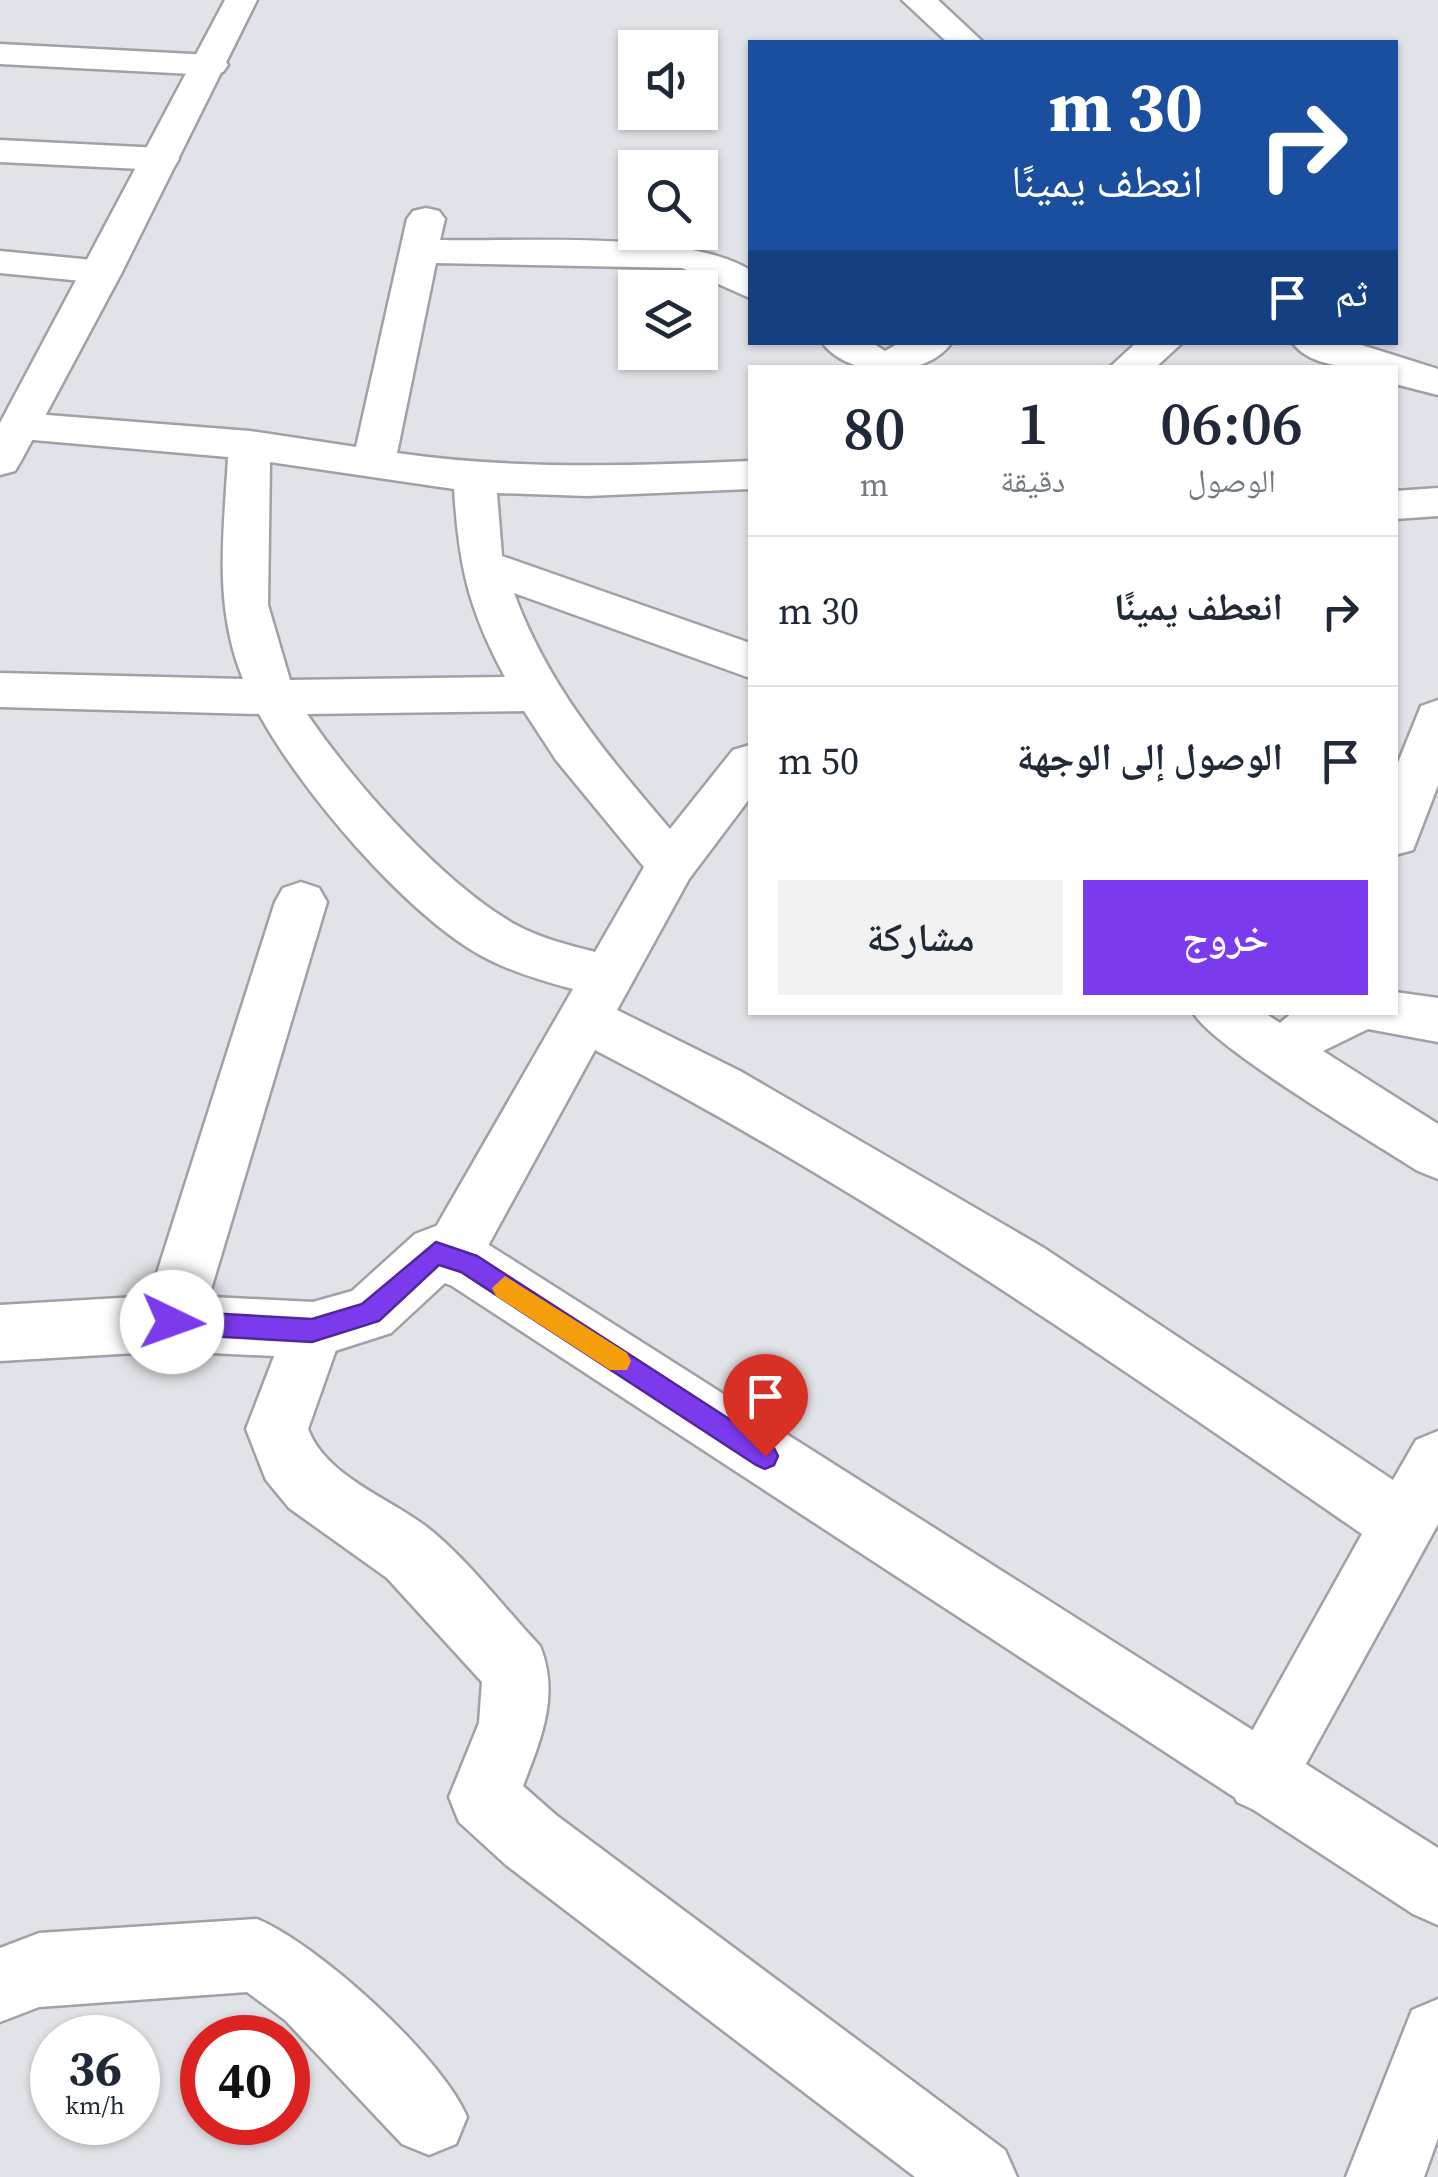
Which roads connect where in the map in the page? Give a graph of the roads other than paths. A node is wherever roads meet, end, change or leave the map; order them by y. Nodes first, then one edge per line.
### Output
1 (241, 0) edge
2 (918, 0) edge
3 (964, 40) edge
4 (0, 54) edge
5 (211, 65) junction
6 (0, 150) edge
7 (162, 159) junction
8 (0, 262) edge
9 (740, 267) edge
10 (646, 270) edge
11 (666, 270) edge
12 (103, 272) junction
13 (847, 345) edge
14 (926, 345) edge
15 (1159, 345) edge
16 (1320, 345) edge
17 (879, 365) edge
18 (890, 365) edge
19 (1133, 365) edge
20 (1377, 365) edge
21 (1398, 372) edge
22 (1438, 382) edge
23 (11, 444) edge
24 (250, 444) junction
25 (374, 466) junction
26 (743, 470) edge
27 (474, 478) junction
28 (1438, 502) edge
29 (1398, 505) edge
30 (481, 565) junction
31 (748, 660) edge
32 (0, 690) edge
33 (537, 694) junction
34 (273, 697) junction
35 (1438, 718) edge
36 (748, 769) edge
37 (1398, 828) edge
38 (671, 866) junction
39 (301, 902) dead end
40 (596, 998) junction
41 (1398, 1014) edge
42 (1224, 1015) edge
43 (1345, 1015) edge
44 (1438, 1020) edge
45 (1280, 1052) junction
46 (1438, 1154) edge
47 (450, 1258) junction
48 (172, 1322) junction
49 (312, 1330) junction
50 (0, 1332) edge
51 (1438, 1462) edge
52 (1403, 1524) junction
53 (1261, 1778) junction
54 (1438, 1889) edge
55 (0, 1985) edge
56 (1438, 2036) edge
57 (429, 2116) dead end
58 (978, 2177) edge
59 (1385, 2177) edge

1 - 5 street
2 - 3 street
4 - 5 street
5 - 7 street
6 - 7 street
7 - 12 street
8 - 12 street
9 - 11 street
10 - 25 street
12 - 23 street
13 - 17 street
14 - 18 street
15 - 19 street
16 - 20 street
21 - 22 street
23 - 24 street
24 - 25 street
24 - 34 street
25 - 27 street
26 - 27 street
27 - 30 street
28 - 29 street
30 - 31 street
30 - 33 street
32 - 34 street
33 - 34 street
33 - 38 street
34 - 40 street
35 - 37 street
36 - 38 street
38 - 40 street
39 - 48 street
40 - 47 street
40 - 52 street
41 - 44 street
42 - 45 street
43 - 45 street
45 - 46 street
47 - 49 street
47 - 53 street
48 - 49 street
48 - 50 street
49 - 58 street
51 - 52 street
52 - 53 street
53 - 54 street
55 - 57 street
56 - 59 street

